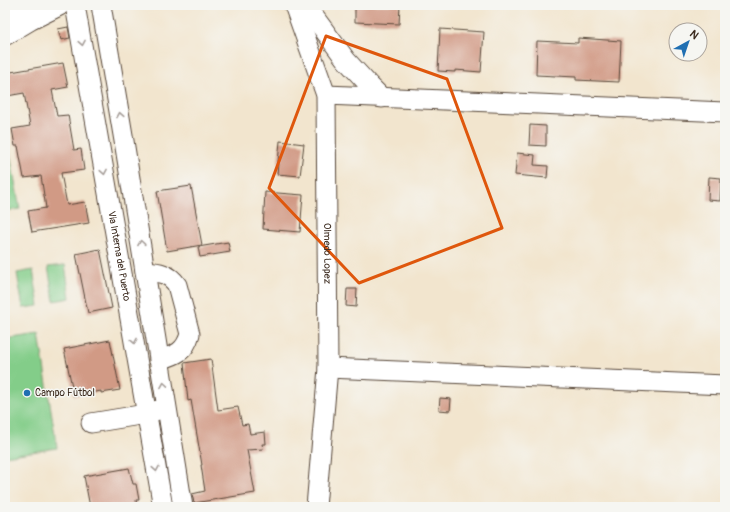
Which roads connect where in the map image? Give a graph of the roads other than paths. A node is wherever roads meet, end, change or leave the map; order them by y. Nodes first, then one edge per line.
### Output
1 (20, 5) edge
2 (58, 5) edge
3 (76, 5) edge
4 (101, 5) edge
5 (295, 5) edge
6 (5, 14) edge
7 (5, 34) edge
8 (326, 96) junction
9 (382, 98) junction
10 (725, 112) edge
11 (124, 141) junction
12 (100, 144) junction
13 (145, 271) junction
14 (151, 305) junction
15 (128, 310) junction
16 (159, 360) junction
17 (328, 368) junction
18 (725, 385) edge
19 (167, 408) junction
20 (146, 414) junction
21 (90, 423) dead end
22 (163, 507) edge
23 (183, 507) edge
24 (316, 507) edge

1 - 6 main road
2 - 7 main road
3 -> 12 street, Via Interna del Puerto
11 -> 4 street
5 - 8 street, Olmedo Lopez
5 - 9 street
8 - 9 street
8 - 17 street, Olmedo Lopez
9 - 10 street
11 - 12 street
13 -> 11 street
12 -> 15 street, Via Interna del Puerto
13 - 14 street
13 - 16 street
14 - 15 street
14 - 16 street
15 -> 20 street, Via Interna del Puerto
19 -> 16 street
17 - 18 street
17 - 24 street, Olmedo Lopez
19 - 20 street
19 - 23 street
20 - 21 street
20 -> 22 street, Via Interna del Puerto

